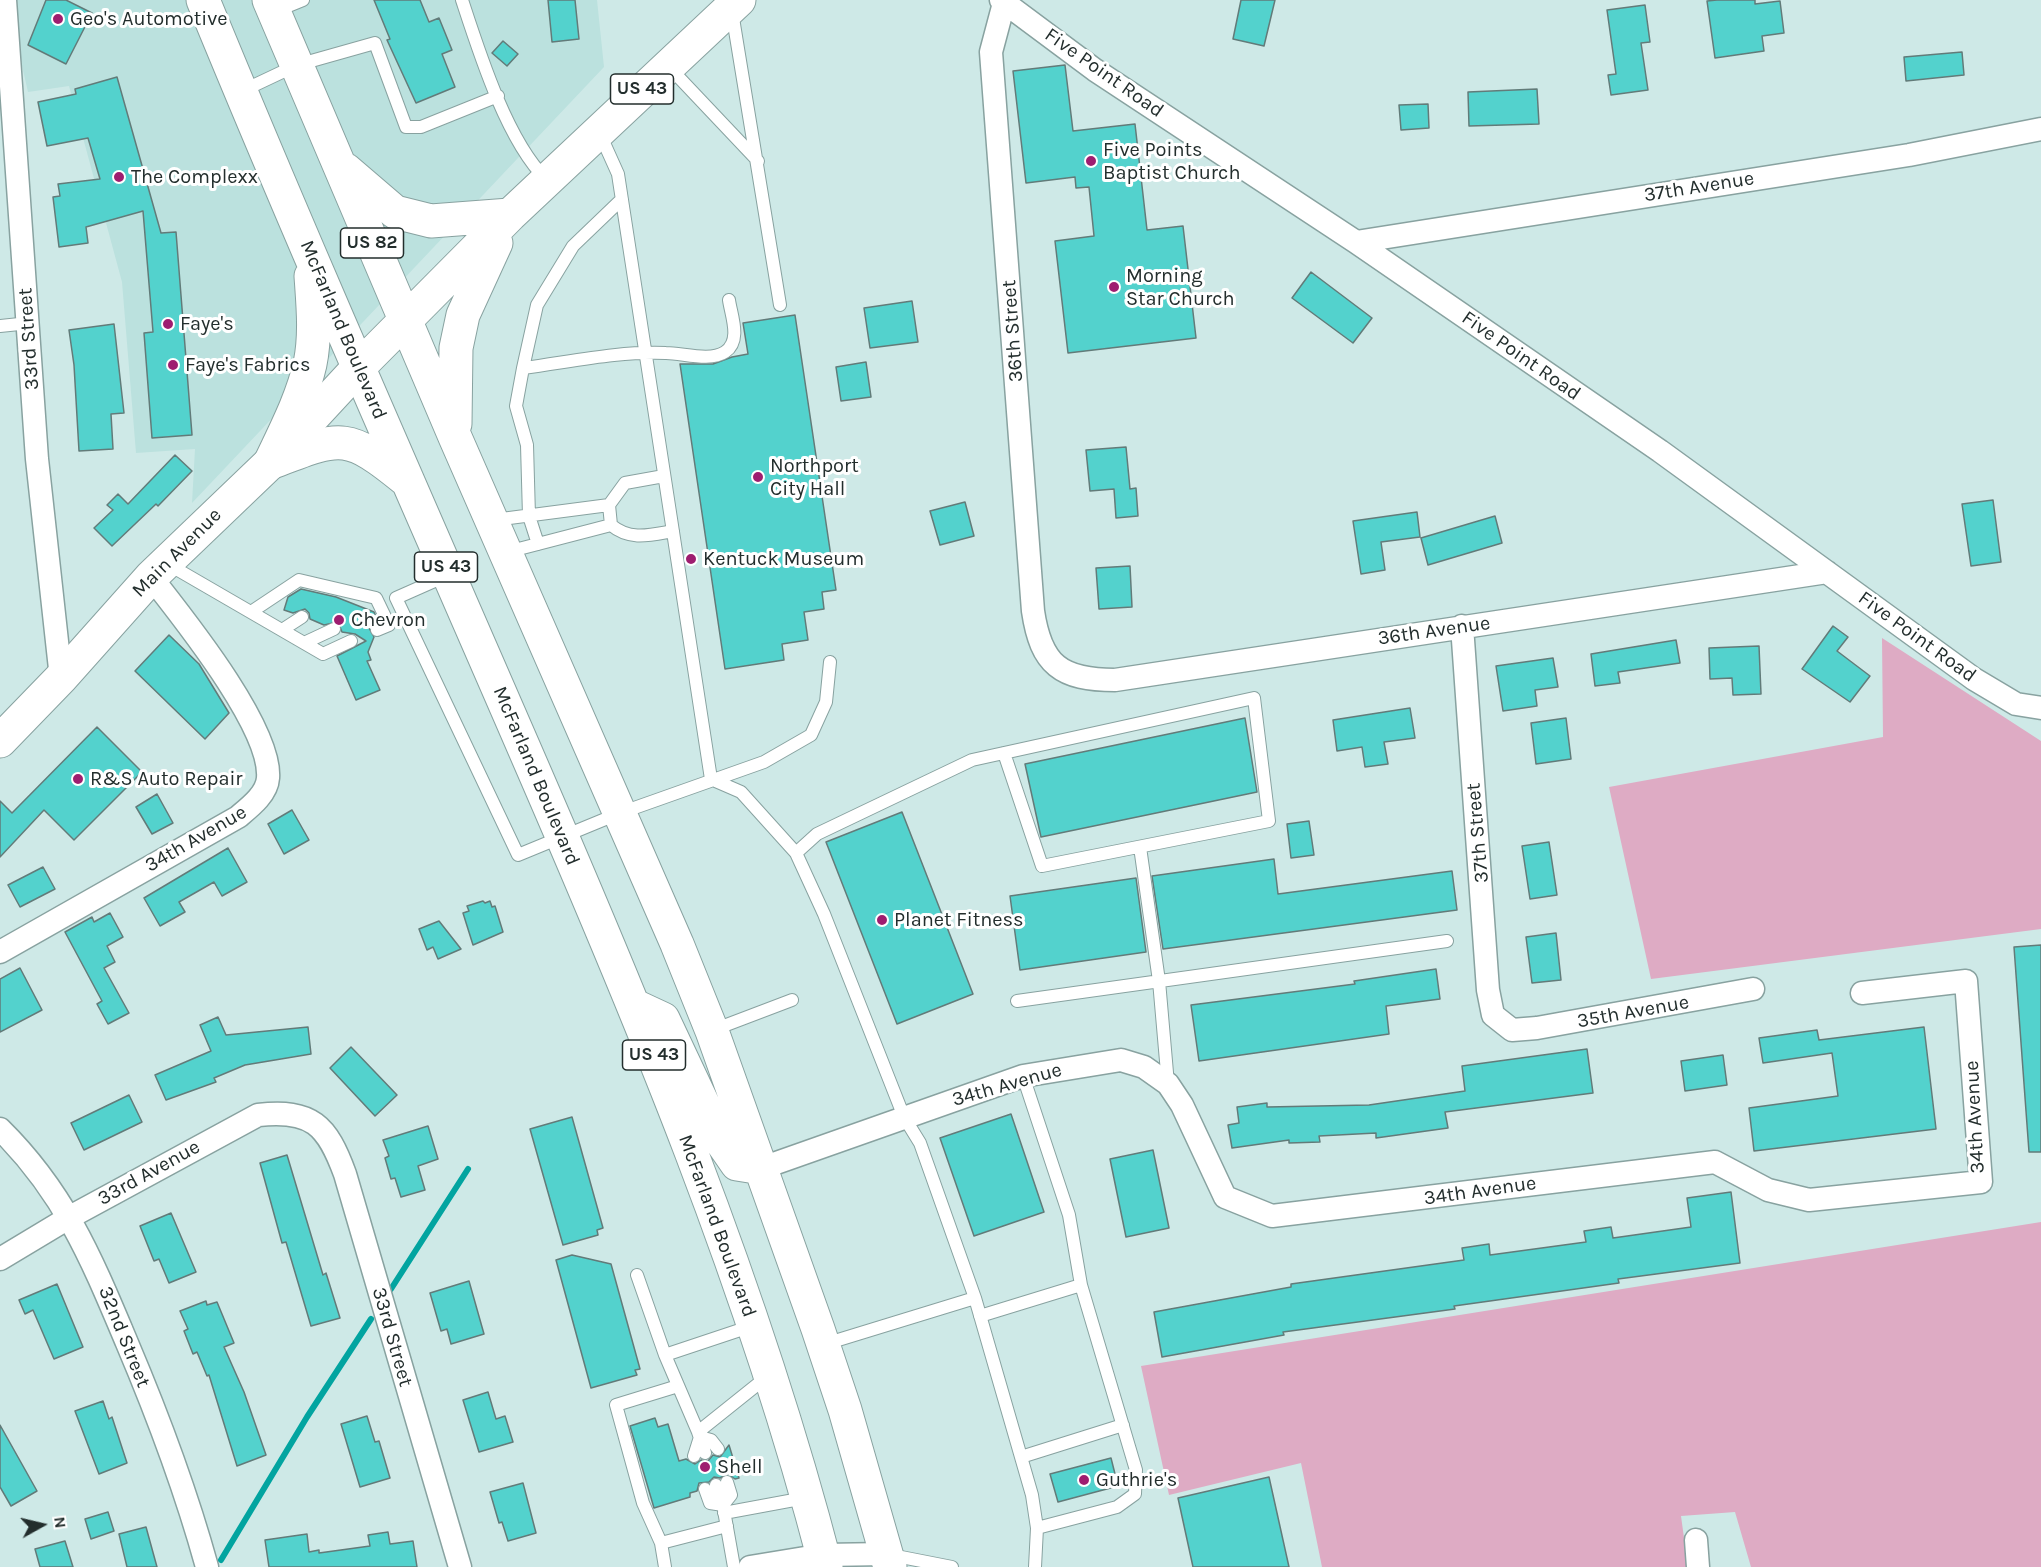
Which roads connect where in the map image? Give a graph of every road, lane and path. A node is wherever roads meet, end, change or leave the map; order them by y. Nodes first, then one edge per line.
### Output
1 (5, 0) edge
2 (203, 0) edge
3 (462, 0) edge
4 (1003, 2) edge
5 (282, 4) edge
6 (735, 4) edge
7 (297, 65) junction
8 (667, 65) junction
9 (240, 92) junction
10 (498, 96) junction
11 (2041, 129) edge
12 (598, 131) junction
13 (758, 161) junction
14 (339, 163) junction
15 (546, 180) junction
16 (622, 199) junction
17 (510, 215) junction
18 (1356, 242) junction
19 (310, 254) junction
20 (729, 300) dead end
21 (780, 305) dead end
22 (405, 322) junction
23 (29, 323) junction
24 (0, 326) edge
25 (646, 352) junction
26 (358, 368) junction
27 (523, 368) junction
28 (455, 437) junction
29 (270, 463) junction
30 (664, 476) junction
31 (411, 485) junction
32 (609, 505) junction
33 (529, 516) junction
34 (492, 520) junction
35 (611, 525) junction
36 (673, 531) junction
37 (538, 544) junction
38 (506, 552) junction
39 (158, 570) junction
40 (1827, 572) junction
41 (449, 575) junction
42 (396, 598) junction
43 (376, 609) junction
44 (251, 612) junction
45 (302, 616) dead end
46 (1462, 626) junction
47 (334, 629) dead end
48 (282, 630) junction
49 (377, 630) dead end
50 (351, 641) dead end
51 (304, 643) junction
52 (1047, 658) joint
53 (830, 662) dead end
54 (61, 678) junction
55 (2041, 708) edge
56 (0, 741) edge
57 (1004, 753) junction
58 (711, 779) junction
59 (620, 813) junction
60 (562, 836) junction
61 (1140, 847) junction
62 (796, 853) junction
63 (1447, 941) dead end
64 (0, 952) edge
65 (1159, 981) junction
66 (1753, 989) dead end
67 (1862, 993) dead end
68 (792, 1000) dead end
69 (1017, 1001) dead end
70 (633, 1005) junction
71 (1512, 1030) joint
72 (712, 1031) junction
73 (1023, 1076) junction
74 (1168, 1084) junction
75 (904, 1117) junction
76 (306, 1118) joint
77 (0, 1129) edge
78 (762, 1168) junction
79 (70, 1217) junction
80 (0, 1259) edge
81 (637, 1275) dead end
82 (1082, 1284) junction
83 (975, 1298) junction
84 (980, 1316) junction
85 (753, 1326) junction
86 (824, 1345) junction
87 (664, 1355) junction
88 (770, 1376) junction
89 (678, 1386) junction
90 (1123, 1425) junction
91 (699, 1434) junction
92 (718, 1449) dead end
93 (700, 1455) dead end
94 (1021, 1456) junction
95 (716, 1485) dead end
96 (807, 1498) junction
97 (723, 1509) junction
98 (727, 1526) junction
99 (1037, 1528) junction
100 (1696, 1540) dead end
101 (661, 1544) junction
102 (825, 1561) edge
103 (888, 1561) edge
104 (207, 1567) edge
105 (460, 1567) edge
106 (665, 1567) edge
107 (734, 1567) edge
108 (750, 1567) edge
109 (952, 1567) edge
110 (1035, 1567) edge
111 (1698, 1567) edge

1 - 23 street, 33rd Street
2 - 9 main road, McFarland Boulevard / US 82
3 - 10 lane
4 - 18 street, Five Point Road
4 - 52 street, 36th Street
5 - 7 main road, US 82
6 - 8 main road, US 43
6 - 13 lane
7 - 9 lane
7 - 10 lane
7 - 14 main road, US 82
8 - 12 main road, US 43
8 - 13 lane
9 - 19 main road, McFarland Boulevard / US 82
10 - 15 lane
11 - 18 street, 37th Avenue
12 - 15 main road, US 43
12 - 16 lane
13 - 21 lane
14 - 17 main road
14 - 22 main road, US 82
15 - 17 main road, US 43
16 - 25 lane
16 - 27 lane
17 - 22 main road, US 43
17 - 28 main road, US 43
18 - 40 street, Five Point Road
19 - 26 main road, McFarland Boulevard / US 82
19 - 29 main road
20 - 25 lane
22 - 26 main road, US 43
22 - 28 main road, US 82
23 - 24 lane
23 - 54 street, 33rd Street
25 - 27 lane
25 - 30 lane
26 - 29 main road, Main Avenue
26 - 31 main road, McFarland Boulevard / US 43
27 - 33 lane
28 - 34 main road, US 43
29 - 31 main road
29 - 39 main road, Main Avenue
30 - 32 lane
30 - 36 lane
31 - 41 main road, McFarland Boulevard / US 43
32 - 33 lane
32 - 35 lane
33 - 34 lane
33 - 37 lane
34 - 38 main road, US 43
35 - 36 lane
35 - 37 lane
36 - 58 lane
37 - 38 lane
38 - 59 main road, US 43
39 - 44 lane
39 - 54 main road, Main Avenue
39 - 64 street, 34th Avenue
40 - 46 street, 36th Avenue
40 - 55 street, Five Point Road
41 - 42 lane
41 - 60 main road, McFarland Boulevard / US 43
42 - 43 lane
42 - 60 lane
43 - 44 lane
43 - 49 lane
44 - 48 lane
45 - 48 lane
46 - 52 street, 36th Avenue
46 - 71 street, 37th Street
47 - 51 lane
48 - 51 lane
50 - 51 lane
53 - 58 lane
54 - 56 main road, Main Avenue
57 - 61 lane
57 - 61 lane
57 - 62 lane
58 - 59 lane
58 - 62 lane
59 - 60 lane
59 - 72 main road, US 43
60 - 70 main road, McFarland Boulevard / US 43
61 - 65 lane
62 - 75 lane
63 - 65 lane
65 - 69 lane
65 - 74 lane
66 - 71 street, 35th Avenue
67 - 74 street, 34th Avenue
68 - 72 lane
70 - 78 main road
70 - 85 main road, McFarland Boulevard / US 43
72 - 78 main road, US 43
73 - 74 street, 34th Avenue
73 - 75 street, 34th Avenue
73 - 82 lane
75 - 78 street, 34th Avenue
75 - 83 lane
76 - 79 street, 33rd Avenue
76 - 105 street, 33rd Street
77 - 79 street, 32nd Street
78 - 86 main road, US 43
79 - 80 street, 33rd Avenue
79 - 104 street, 32nd Street
81 - 87 lane
82 - 84 lane
82 - 90 lane
83 - 84 lane
83 - 86 lane
84 - 94 lane
85 - 87 lane
85 - 88 main road, McFarland Boulevard / US 43
86 - 103 main road, US 43
87 - 89 lane
88 - 91 lane
88 - 96 main road, McFarland Boulevard / US 43
89 - 91 lane
89 - 101 lane
90 - 94 lane
90 - 99 lane
91 - 92 lane
91 - 93 lane
94 - 99 lane
95 - 97 lane
96 - 97 lane
96 - 102 main road, McFarland Boulevard / US 43
97 - 98 lane
98 - 101 lane
98 - 107 lane
99 - 110 lane
100 - 111 street
101 - 106 lane
102 - 103 street
102 - 108 street
103 - 109 lane

